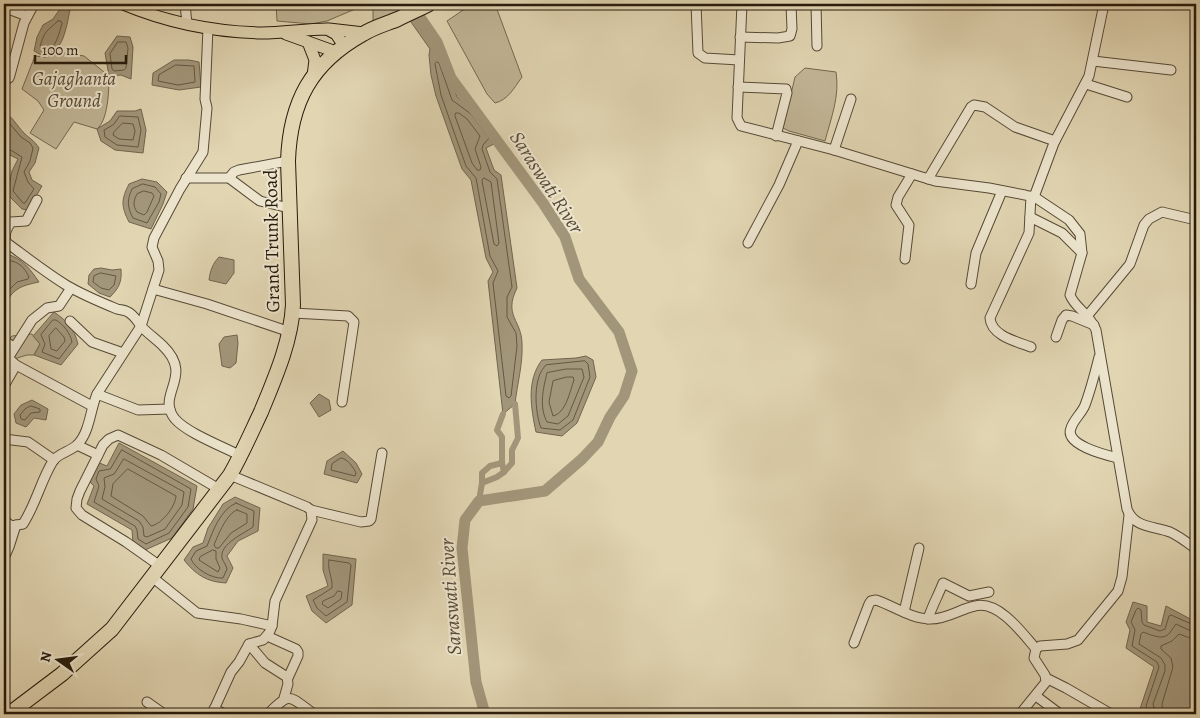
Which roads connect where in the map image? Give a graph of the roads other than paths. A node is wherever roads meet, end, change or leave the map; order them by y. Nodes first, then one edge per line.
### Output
1 (34, 4) edge
2 (124, 4) edge
3 (185, 4) edge
4 (429, 4) edge
5 (696, 4) edge
6 (742, 4) edge
7 (791, 4) edge
8 (816, 4) edge
9 (1104, 4) edge
10 (4, 5) edge
11 (18, 8) edge
12 (27, 16) junction
13 (187, 24) junction
14 (208, 28) junction
15 (327, 29) junction
16 (282, 32) junction
17 (364, 33) junction
18 (740, 37) junction
19 (308, 42) junction
20 (817, 46) dead end
21 (340, 49) junction
22 (739, 60) junction
23 (1093, 61) junction
24 (1171, 70) dead end
25 (314, 76) junction
26 (4, 81) edge
27 (1086, 84) junction
28 (738, 87) junction
29 (1127, 97) dead end
30 (851, 99) dead end
31 (776, 136) junction
32 (798, 141) junction
33 (1055, 141) junction
34 (834, 150) junction
35 (288, 161) junction
36 (912, 174) junction
37 (186, 178) junction
38 (229, 178) junction
39 (928, 179) junction
40 (1002, 191) junction
41 (1032, 197) junction
42 (37, 200) dead end
43 (289, 208) junction
44 (1030, 217) junction
45 (1196, 220) edge
46 (748, 243) dead end
47 (1082, 253) junction
48 (905, 259) dead end
49 (971, 284) dead end
50 (71, 288) junction
51 (153, 289) junction
52 (293, 313) junction
53 (1088, 315) junction
54 (70, 321) dead end
55 (1094, 325) junction
56 (141, 326) junction
57 (290, 332) junction
58 (1056, 337) dead end
59 (4, 340) edge
60 (14, 347) junction
61 (1032, 347) dead end
62 (123, 353) junction
63 (1100, 354) junction
64 (6, 356) edge
65 (16, 365) junction
66 (4, 386) edge
67 (97, 394) junction
68 (342, 402) dead end
69 (92, 406) junction
70 (170, 409) junction
71 (4, 439) edge
72 (77, 445) junction
73 (382, 453) dead end
74 (98, 455) junction
75 (242, 456) junction
76 (1118, 458) junction
77 (54, 460) junction
78 (230, 474) junction
79 (219, 489) junction
80 (311, 510) junction
81 (1129, 515) junction
82 (4, 520) edge
83 (16, 525) junction
84 (919, 548) dead end
85 (1196, 549) edge
86 (4, 558) edge
87 (156, 571) junction
88 (990, 592) dead end
89 (904, 612) junction
90 (928, 619) junction
91 (272, 626) junction
92 (112, 629) junction
93 (267, 636) junction
94 (854, 642) dead end
95 (249, 644) junction
96 (1036, 649) junction
97 (76, 661) junction
98 (288, 678) junction
99 (1046, 678) junction
100 (1036, 696) junction
101 (284, 698) junction
102 (146, 702) dead end
103 (4, 706) edge
104 (213, 712) edge
105 (9, 714) edge
106 (20, 714) edge
107 (164, 714) edge
108 (225, 714) edge
109 (268, 714) edge
110 (314, 714) edge
111 (1020, 714) edge
112 (1060, 714) edge
113 (1111, 714) edge

1 - 12 street
2 - 13 main road
3 - 13 street
4 - 17 highway, Grand Trunk Road
5 - 22 street
6 - 18 street
7 - 18 street
8 - 20 street
9 - 23 street
10 - 11 street
11 - 12 street
12 - 26 street
13 - 14 main road
14 - 16 main road
14 - 37 street
15 - 16 main road
15 - 17 main road
15 - 21 main road
16 - 19 main road
17 - 21 highway, Grand Trunk Road
18 - 22 street
19 - 21 main road
19 - 25 main road
21 - 25 highway, Grand Trunk Road
22 - 28 street
23 - 24 street
23 - 27 street
25 - 35 highway, Grand Trunk Road
27 - 29 street
27 - 33 street
28 - 31 street
28 - 31 street
30 - 34 street
31 - 32 street
32 - 34 street
32 - 46 street
33 - 39 street
33 - 41 street
34 - 36 street
35 - 38 street
35 - 43 highway, Grand Trunk Road
36 - 39 street
36 - 48 street
37 - 38 street
37 - 51 street
38 - 43 street
39 - 40 street
40 - 41 street
40 - 49 street
41 - 44 street
41 - 47 street
42 - 50 street
43 - 52 highway, Grand Trunk Road
44 - 47 street
44 - 61 street
45 - 53 street
47 - 53 street
50 - 56 street
50 - 60 street
51 - 56 street
51 - 57 street
52 - 57 highway, Grand Trunk Road
52 - 68 street
53 - 55 street
54 - 62 street
55 - 58 street
55 - 63 street
56 - 62 street
56 - 70 street
57 - 75 highway, Grand Trunk Road
59 - 60 street
60 - 64 street
62 - 67 street
63 - 76 street
63 - 76 street
64 - 65 street
65 - 66 street
65 - 69 street
67 - 69 street
67 - 70 street
69 - 72 street
70 - 75 street
71 - 77 street
72 - 74 street
72 - 77 street
73 - 80 street
74 - 79 street
74 - 87 street
75 - 78 highway, Grand Trunk Road
76 - 81 street
77 - 83 street
78 - 79 highway, Grand Trunk Road
78 - 80 street
79 - 87 highway, Grand Trunk Road
80 - 91 street
81 - 85 street
81 - 96 street
82 - 83 street
83 - 86 street
84 - 89 street
87 - 91 street
87 - 92 highway, Grand Trunk Road
88 - 90 street
89 - 90 street
89 - 94 street
90 - 96 street
91 - 93 street
92 - 97 highway, Grand Trunk Road
92 - 106 highway
93 - 95 street
93 - 98 street
95 - 98 street
95 - 104 street
96 - 99 street
97 - 103 highway
97 - 105 highway
98 - 101 street
99 - 100 street
99 - 113 street
100 - 111 street
100 - 112 street
101 - 109 street
101 - 110 street
102 - 107 street
104 - 108 street

